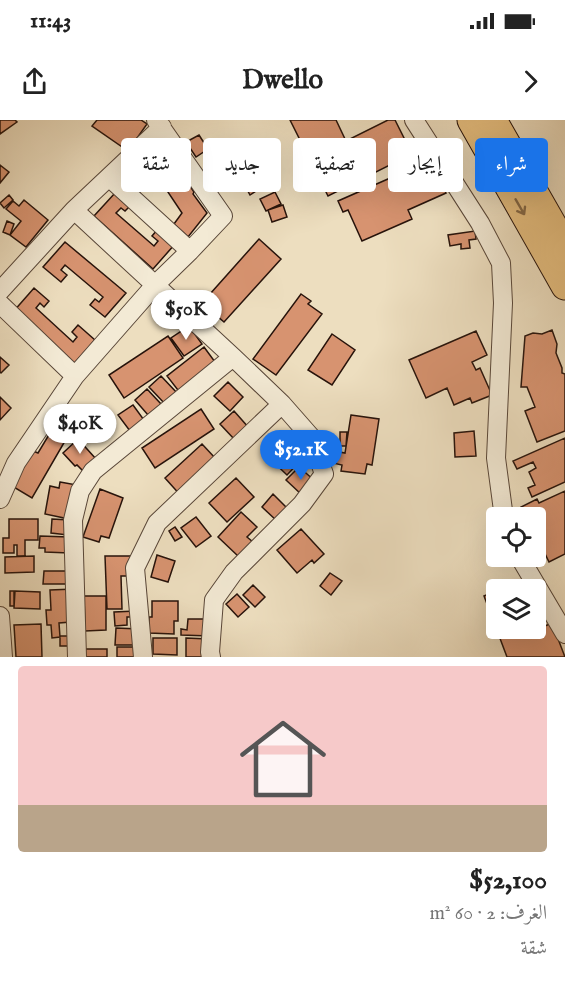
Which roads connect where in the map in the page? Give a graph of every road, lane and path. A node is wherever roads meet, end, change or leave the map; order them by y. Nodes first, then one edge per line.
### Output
1 (414, 120) edge
2 (471, 120) edge
3 (493, 120) edge
4 (159, 124) edge
5 (110, 178) junction
6 (74, 210) junction
7 (565, 246) edge
8 (190, 251) junction
9 (154, 285) junction
10 (565, 286) edge
11 (0, 291) edge
12 (0, 304) edge
13 (233, 357) junction
14 (75, 376) junction
15 (282, 404) junction
16 (0, 499) edge
17 (503, 507) edge
18 (525, 567) edge
19 (0, 616) edge
20 (565, 634) edge
21 (3, 657) edge
22 (77, 657) edge
23 (143, 657) edge
24 (211, 657) edge

1 - 17 street
2 -> 10 highway
3 - 7 highway
4 - 5 street
4 - 8 street
5 - 6 street
5 - 8 street
6 - 9 street
6 - 11 street
8 - 9 street
9 - 13 street
9 - 14 street
12 - 14 street
13 - 15 street
13 - 22 street
14 - 16 street
15 - 23 street
15 - 24 street
18 - 20 street
19 - 21 street

